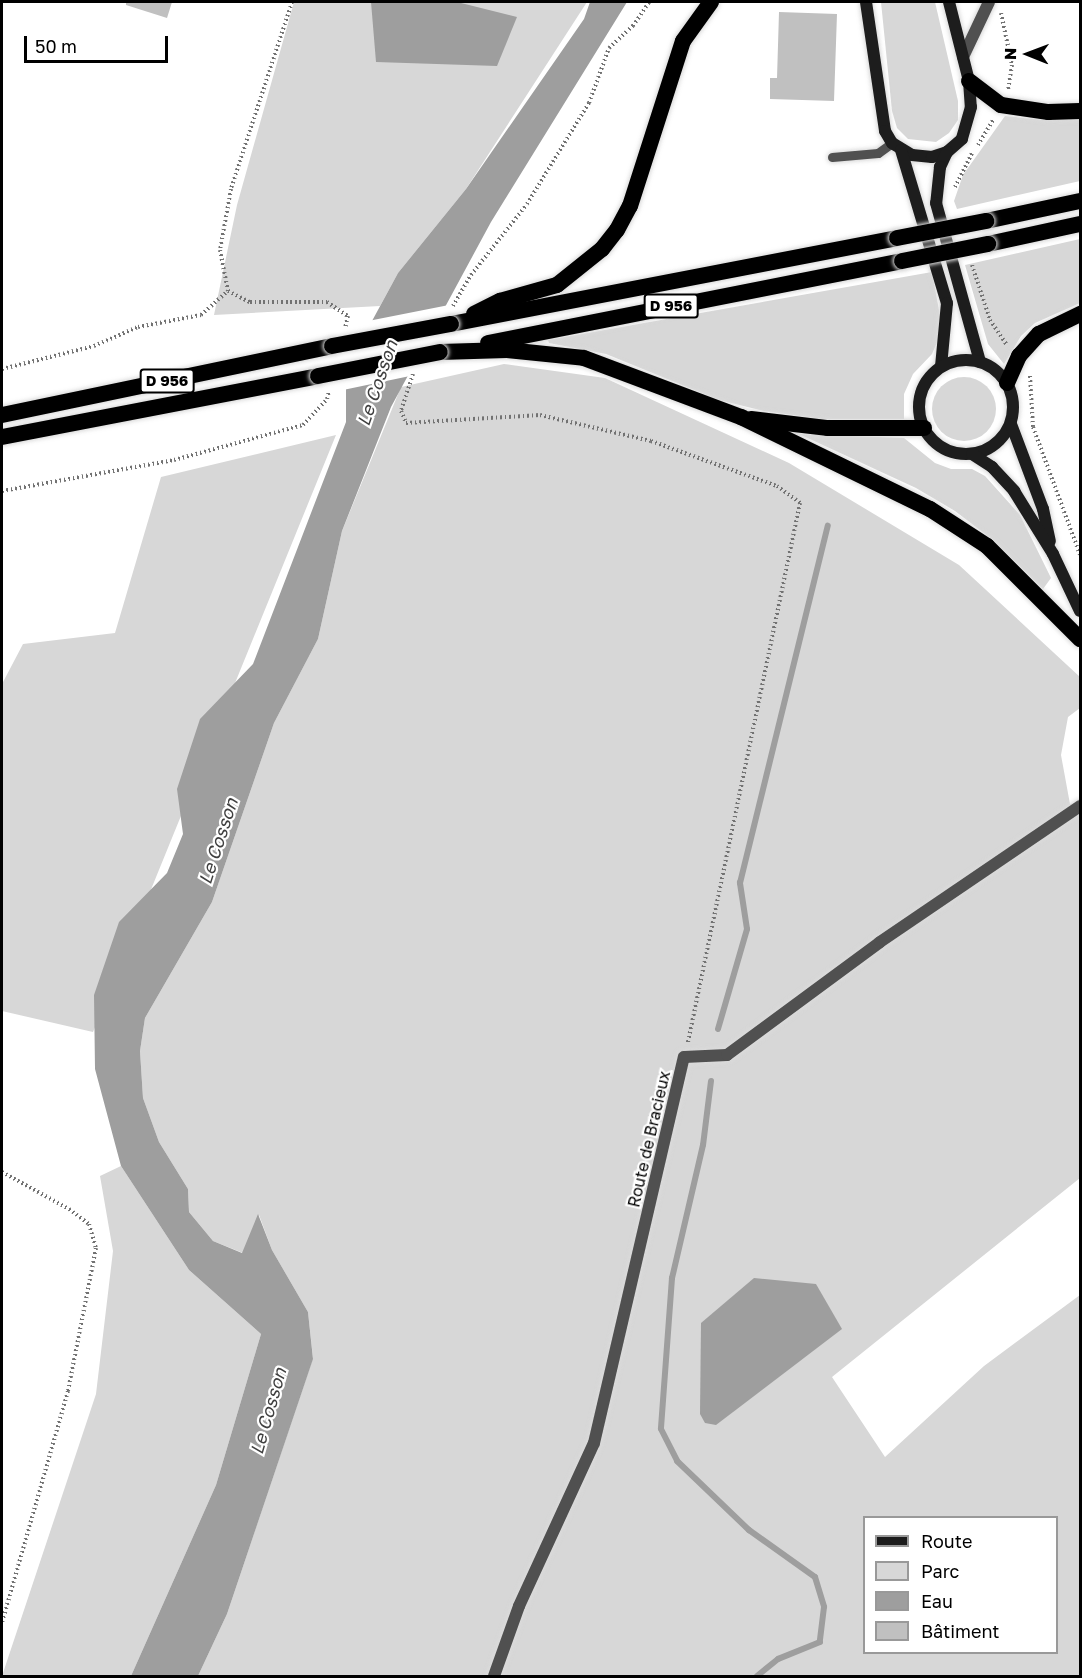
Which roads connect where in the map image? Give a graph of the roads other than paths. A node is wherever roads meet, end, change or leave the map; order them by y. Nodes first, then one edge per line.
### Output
1 (711, 2) edge
2 (866, 2) edge
3 (949, 2) edge
4 (989, 2) edge
5 (963, 57) junction
6 (969, 81) junction
7 (1080, 111) edge
8 (896, 147) junction
9 (947, 152) junction
10 (832, 157) dead end
11 (1080, 201) edge
12 (1080, 224) edge
13 (1080, 314) edge
14 (450, 318) junction
15 (440, 352) junction
16 (980, 362) junction
17 (941, 367) junction
18 (1007, 383) junction
19 (2, 415) edge
20 (741, 417) junction
21 (1011, 424) junction
22 (924, 428) junction
23 (2, 437) edge
24 (972, 454) junction
25 (1053, 554) junction
26 (1080, 611) edge
27 (1080, 639) edge
28 (1080, 806) edge
29 (494, 1677) edge

1 - 14 highway, D 956
2 - 8 main road
3 - 5 main road
4 - 5 street
5 - 6 main road
6 - 7 highway
6 - 9 main road
8 - 9 main road
8 - 10 lane
8 - 17 main road
9 - 16 main road
11 - 14 highway, D 956, bridge
12 - 15 highway, D 956, bridge
13 - 18 highway
14 - 19 highway, D 956, bridge
15 - 20 highway, D 956
15 - 23 highway, D 956, bridge
16 - 17 main road
16 - 18 main road
17 - 22 main road
18 - 21 main road
20 - 22 highway, D 956
20 - 27 highway, D 956
21 - 24 main road
21 - 25 main road
22 - 24 main road
24 - 25 main road
25 - 26 main road
28 - 29 street, Route de Bracieux

